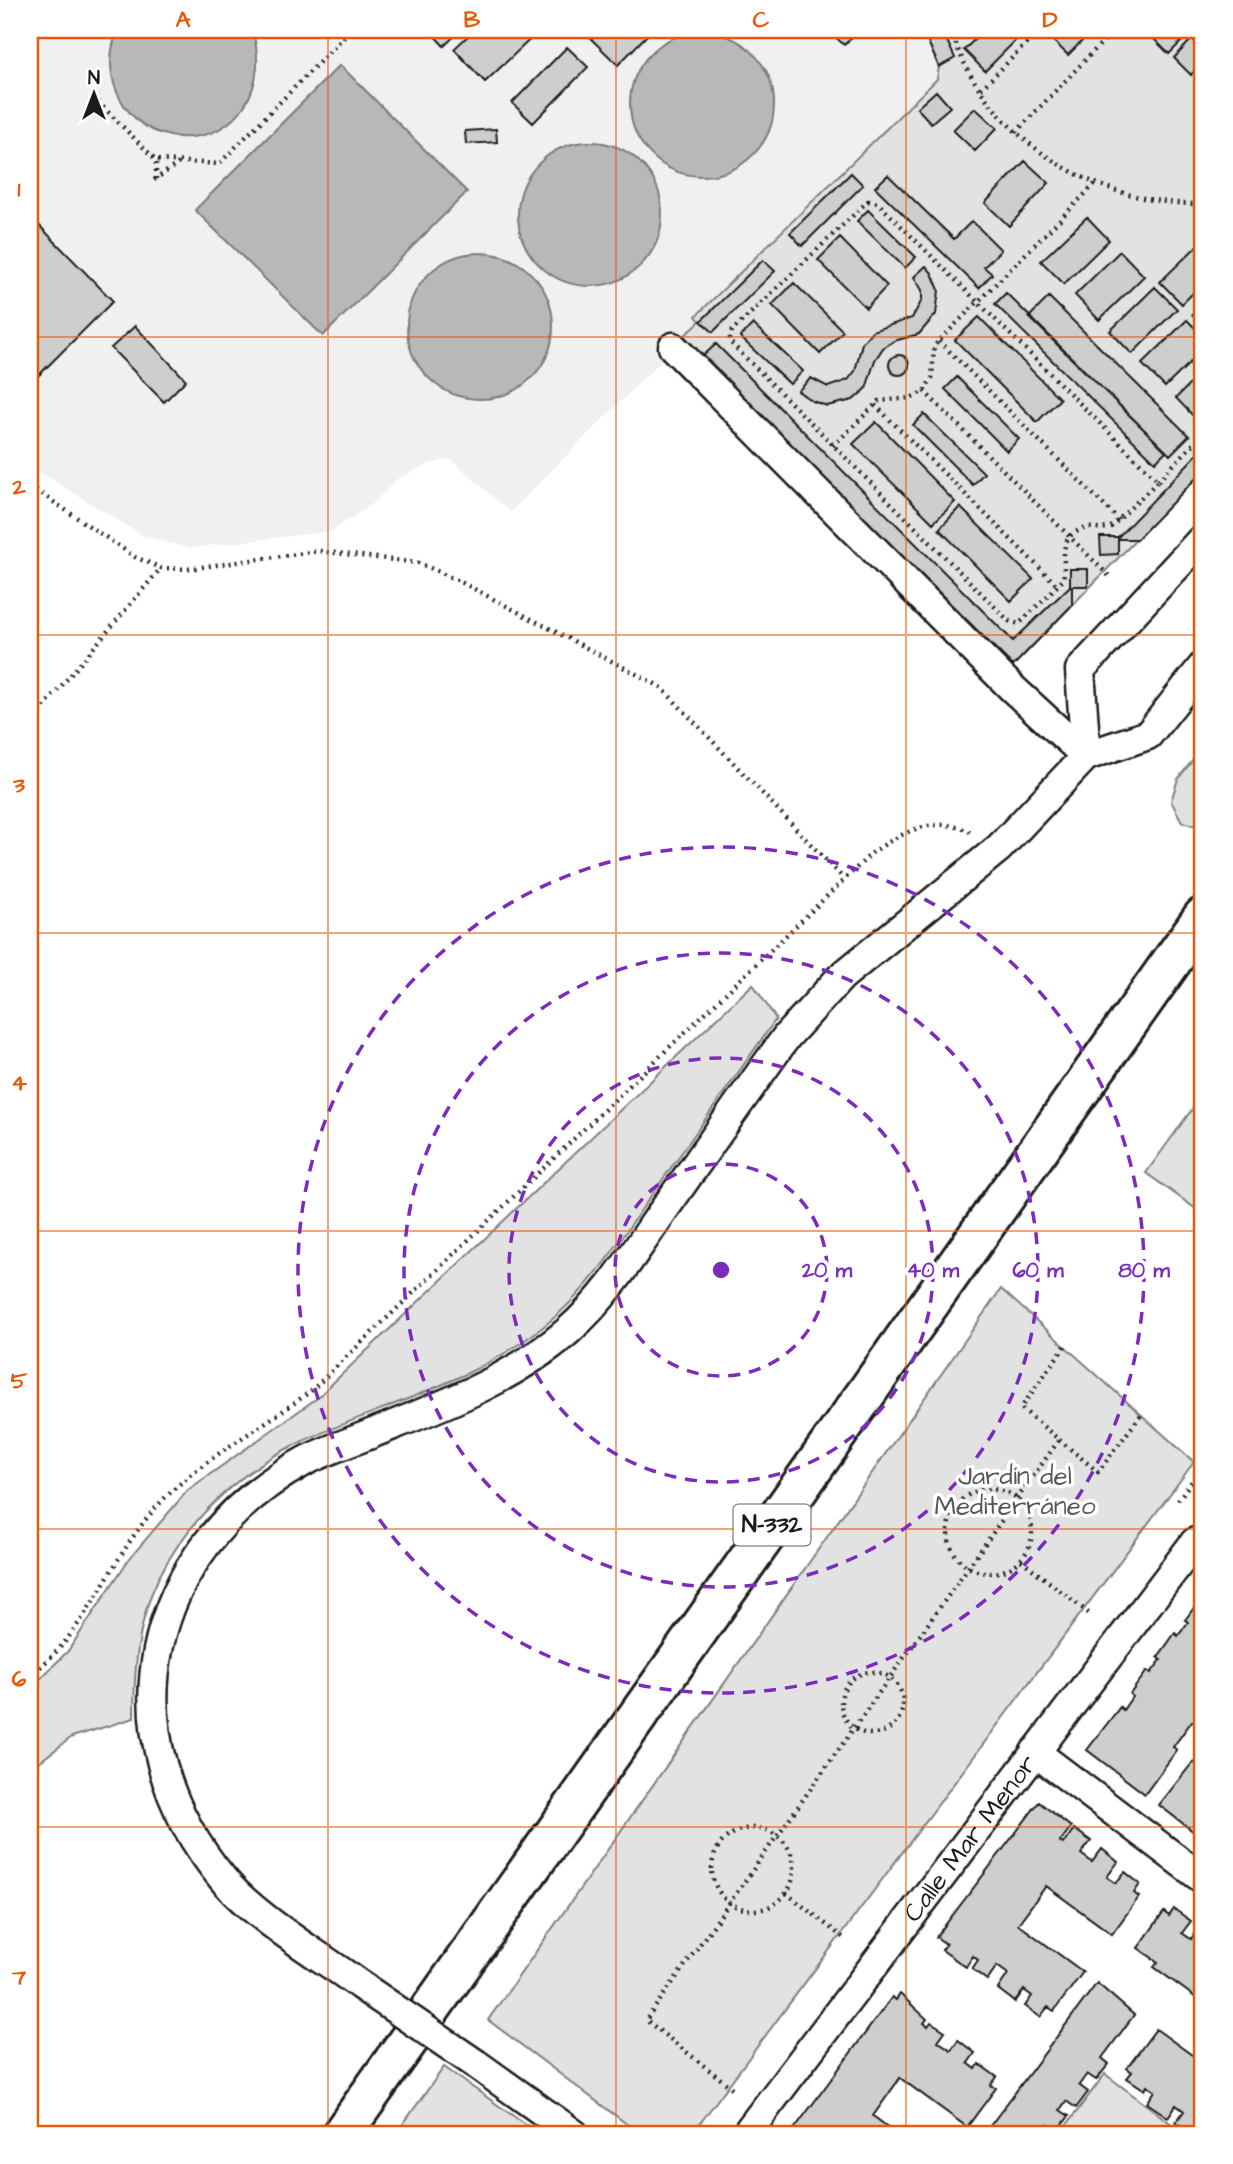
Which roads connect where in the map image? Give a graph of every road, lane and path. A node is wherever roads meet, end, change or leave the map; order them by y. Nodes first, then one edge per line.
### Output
1 (351, 30) edge
2 (951, 30) edge
3 (1040, 30) edge
4 (1114, 30) edge
5 (981, 89) junction
6 (93, 97) dead end
7 (1016, 132) junction
8 (156, 160) junction
9 (180, 162) junction
10 (1096, 183) junction
11 (1203, 204) edge
12 (978, 302) junction
13 (939, 341) junction
14 (673, 347) dead end
15 (924, 391) junction
16 (875, 405) junction
17 (1203, 434) edge
18 (833, 446) junction
19 (1158, 481) junction
20 (30, 486) edge
21 (1119, 520) junction
22 (1070, 537) junction
23 (1203, 538) edge
24 (161, 568) junction
25 (1110, 577) dead end
26 (1059, 587) junction
27 (1203, 666) edge
28 (30, 723) edge
29 (1086, 756) junction
30 (999, 848) junction
31 (844, 879) junction
32 (1203, 917) edge
33 (1066, 1346) dead end
34 (1141, 1415) dead end
35 (1059, 1440) junction
36 (1203, 1466) edge
37 (1018, 1498) junction
38 (1178, 1500) dead end
39 (1195, 1542) dead end
40 (1021, 1560) junction
41 (969, 1567) junction
42 (1091, 1615) dead end
43 (30, 1677) edge
44 (891, 1677) junction
45 (854, 1728) junction
46 (1035, 1752) junction
47 (777, 1836) junction
48 (1203, 1879) edge
49 (786, 1894) junction
50 (729, 1903) junction
51 (845, 1939) dead end
52 (732, 2088) dead end
53 (342, 2134) edge
54 (573, 2134) edge
55 (746, 2134) edge

1 - 9 path
2 - 5 path
3 - 5 path
4 - 7 path
5 - 7 path
6 - 8 path
7 - 10 path
8 - 9 path
8 - 9 path
10 - 11 path
10 - 12 path
12 - 13 path
12 - 18 path
12 - 19 path
13 - 15 path
13 - 21 path
14 - 29 street
15 - 16 path
15 - 22 path
16 - 18 path
16 - 26 path
17 - 19 path
18 - 26 path
19 - 21 path
20 - 24 path
21 - 22 path
22 - 25 path
22 - 26 path
23 - 29 street
24 - 28 path
24 - 31 path
27 - 29 street
29 - 30 street
30 - 31 path
30 - 54 street, bridge
31 - 43 path
32 - 53 highway, N-332
33 - 35 path
34 - 35 path
35 - 37 path
36 - 38 path
37 - 40 path
37 - 41 path
37 - 41 path
39 - 46 street, Calle Mar Menor
40 - 41 path
40 - 42 path
41 - 44 path
44 - 45 path
44 - 45 path
44 - 45 path
45 - 47 path
46 - 48 street
46 - 55 street, Calle Mar Menor
47 - 49 path
47 - 50 path
47 - 50 path
49 - 50 path
49 - 51 path
50 - 52 path

